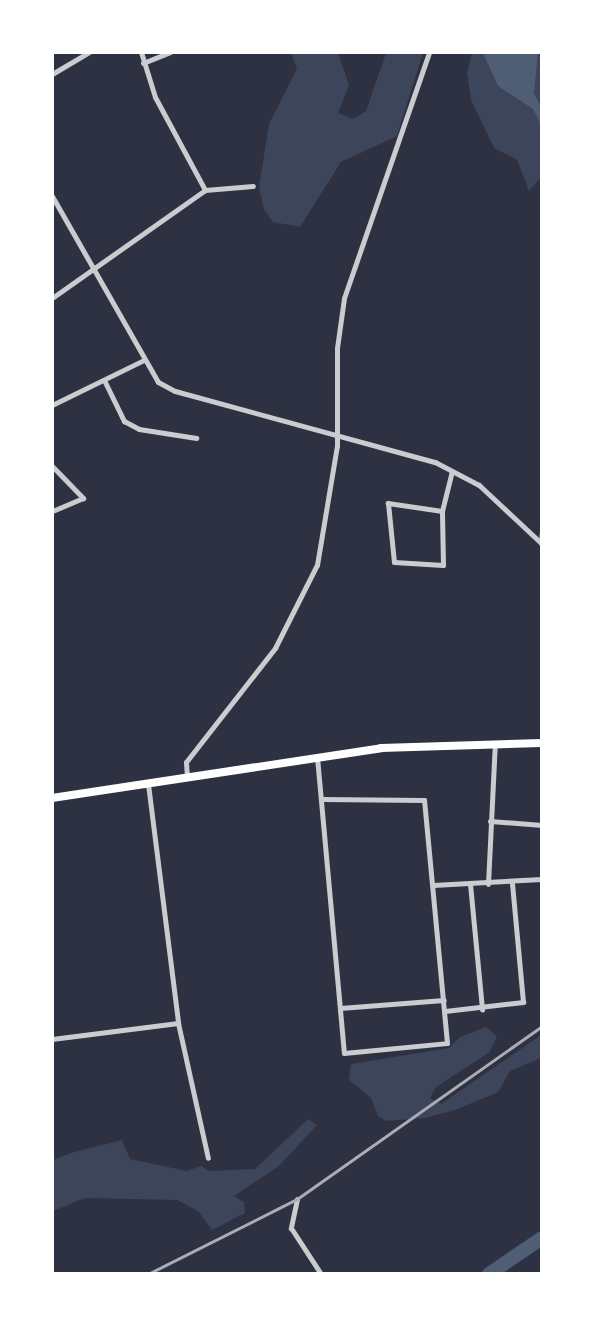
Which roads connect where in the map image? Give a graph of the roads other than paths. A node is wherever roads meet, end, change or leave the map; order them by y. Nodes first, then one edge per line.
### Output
1 (89, 52) edge
2 (141, 52) edge
3 (170, 52) edge
4 (429, 52) edge
5 (143, 62) junction
6 (52, 74) edge
7 (253, 186) dead end
8 (205, 190) junction
9 (52, 196) edge
10 (93, 268) junction
11 (52, 298) edge
12 (144, 360) junction
13 (104, 380) junction
14 (52, 405) edge
15 (337, 433) junction
16 (196, 438) dead end
17 (52, 466) edge
18 (452, 471) junction
19 (52, 511) edge
20 (442, 511) junction
21 (541, 531) edge
22 (541, 544) edge
23 (495, 743) junction
24 (541, 743) edge
25 (316, 756) junction
26 (187, 777) junction
27 (148, 784) junction
28 (52, 798) edge
29 (322, 799) junction
30 (490, 821) junction
31 (541, 825) edge
32 (541, 878) edge
33 (512, 883) junction
34 (470, 884) junction
35 (488, 884) junction
36 (433, 885) junction
37 (444, 1000) junction
38 (340, 1008) junction
39 (482, 1009) junction
40 (445, 1011) junction
41 (178, 1023) junction
42 (52, 1039) edge
43 (208, 1158) dead end
44 (297, 1199) dead end
45 (321, 1273) edge

1 - 6 street
2 - 5 street
3 - 5 street
4 - 15 street
5 - 8 street
7 - 8 street
8 - 10 street
9 - 10 street
10 - 11 street
10 - 12 street
12 - 13 street
12 - 15 street
13 - 14 street
13 - 16 street
15 - 18 street
15 - 26 street
17 - 19 street
18 - 20 street
18 - 22 street
20 - 20 street
21 - 22 street
23 - 24 main road
23 - 25 main road
23 - 30 street
25 - 26 main road
25 - 29 street
26 - 27 main road
27 - 28 main road
27 - 41 street
29 - 36 street
29 - 38 street
30 - 31 street
30 - 35 street
32 - 33 street
33 - 35 street
33 - 39 street
34 - 35 street
34 - 36 street
34 - 39 street
36 - 37 street
37 - 38 street
37 - 40 street
38 - 40 street
39 - 40 street
41 - 42 street
41 - 43 street
44 - 45 street

